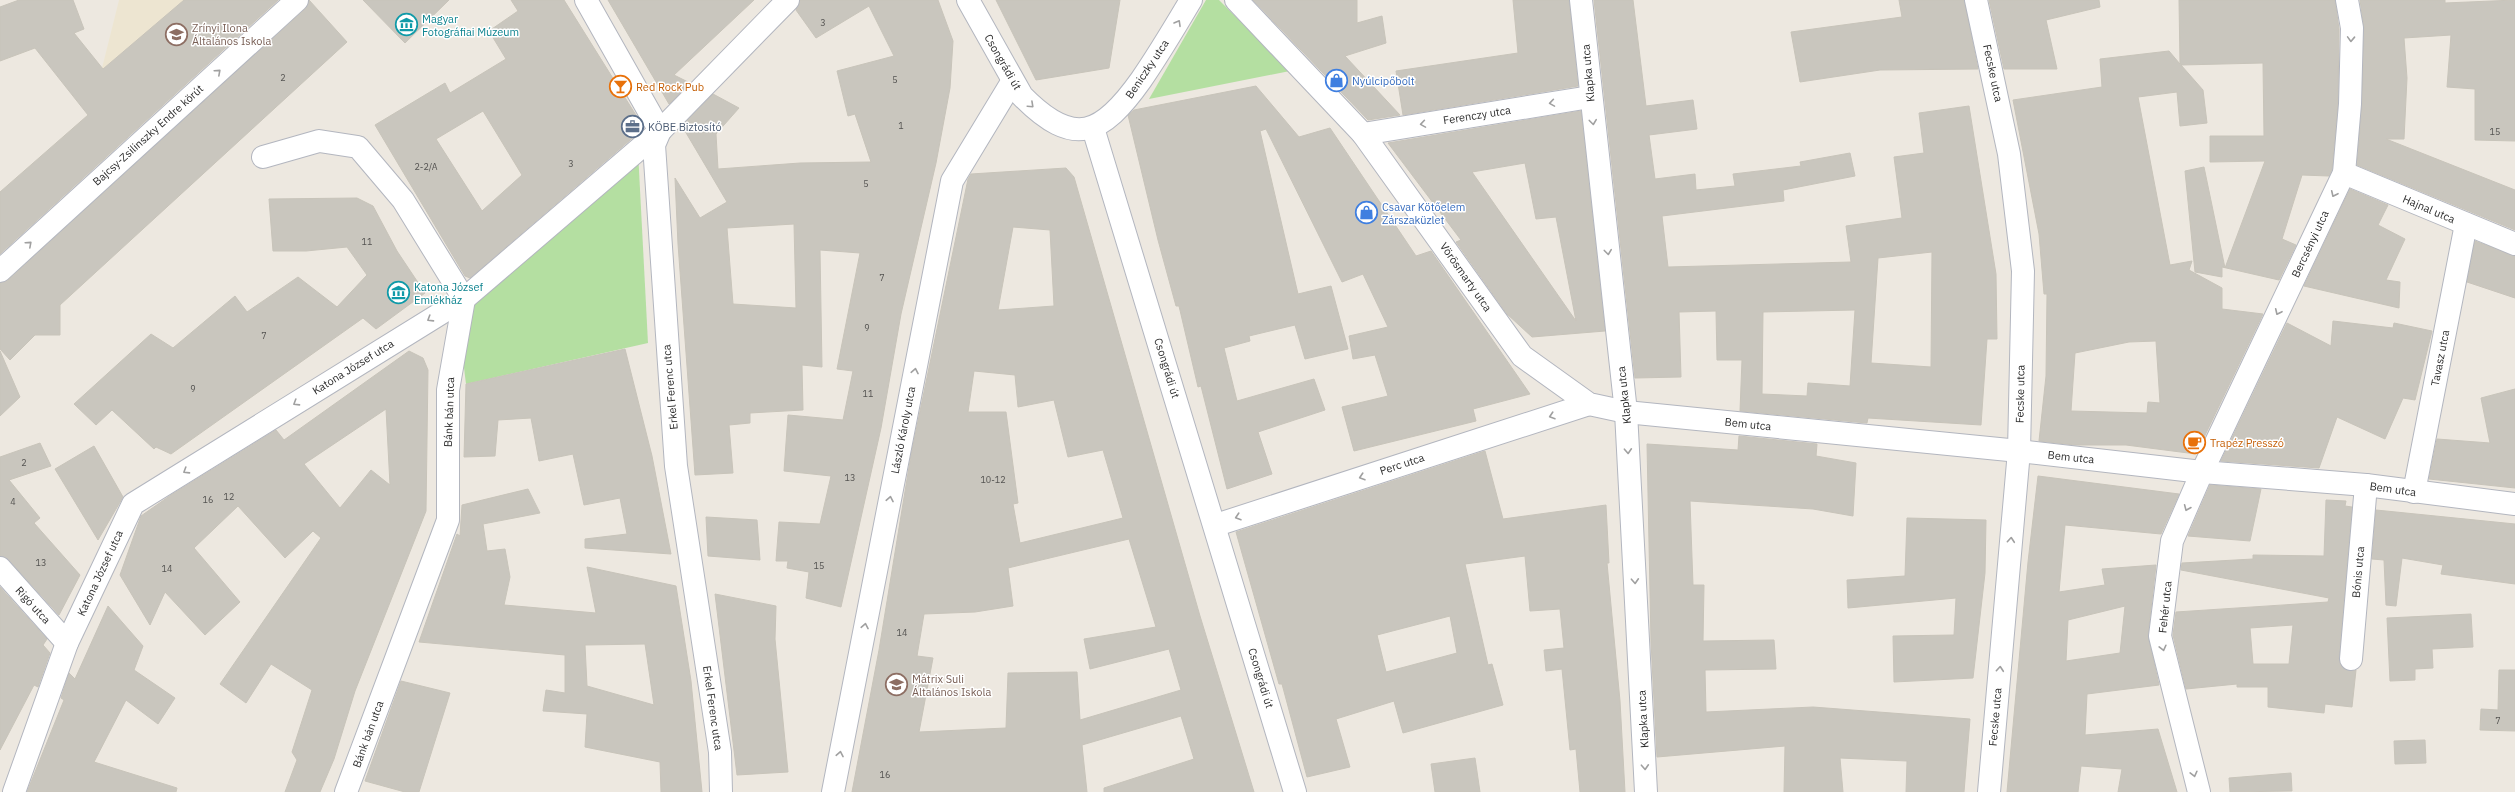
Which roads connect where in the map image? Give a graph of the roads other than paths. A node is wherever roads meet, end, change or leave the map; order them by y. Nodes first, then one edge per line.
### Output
1 (297, 0) edge
2 (586, 0) edge
3 (788, 0) edge
4 (968, 0) edge
5 (1191, 0) edge
6 (1236, 0) edge
7 (1581, 0) edge
8 (1976, 0) edge
9 (2347, 0) edge
10 (1012, 82) junction
11 (1590, 97) junction
12 (1093, 128) junction
13 (660, 130) junction
14 (1363, 134) junction
15 (263, 157) dead end
16 (2344, 173) junction
17 (2466, 224) junction
18 (2515, 244) edge
19 (0, 271) edge
20 (464, 299) junction
21 (1589, 404) junction
22 (1626, 412) junction
23 (2019, 451) junction
24 (2202, 472) junction
25 (2366, 485) junction
26 (2414, 492) junction
27 (2515, 504) edge
28 (1216, 525) junction
29 (0, 568) edge
30 (67, 643) junction
31 (2351, 659) dead end
32 (14, 792) edge
33 (346, 792) edge
34 (721, 792) edge
35 (833, 792) edge
36 (1295, 792) edge
37 (1646, 792) edge
38 (1989, 792) edge
39 (2199, 792) edge

19 -> 1 street, Bajcsy-Zsilinszky Endre körút
2 - 13 street
3 - 13 street, Katona József utca
4 - 10 street, Csongrádi út
12 -> 5 street, Beniczky utca
6 - 14 street, Vörösmarty utca
7 - 11 street, Klapka utca
8 - 23 street, Fecske utca
9 -> 16 street, Bercsényi utca
10 -> 12 street, Csongrádi út
35 -> 10 street, László Károly utca
11 -> 14 street, Ferenczy utca
11 -> 22 street, Klapka utca
12 - 28 street, Csongrádi út
13 - 20 street, Katona József utca
13 - 34 street, Erkel Ferenc utca
14 - 21 street, Vörösmarty utca
15 - 20 street
16 - 17 street, Hajnal utca
16 -> 24 street, Bercsényi utca
17 - 18 street, Hajnal utca
17 - 26 street, Tavasz utca
20 -> 30 street, Katona József utca
20 - 33 street, Bánk bán utca
21 - 22 street, Vörösmarty utca
21 -> 28 street, Perc utca
22 - 23 street, Bem utca
22 -> 37 street, Klapka utca
23 - 24 street, Bem utca
38 -> 23 street, Fecske utca
24 - 25 street, Bem utca
24 -> 39 street, Fehér utca
25 - 26 street, Bem utca
25 - 31 street, Bónis utca
26 - 27 street, Bem utca
28 - 36 street, Csongrádi út
29 - 30 street, Rigó utca
30 - 32 street, Katona József utca

